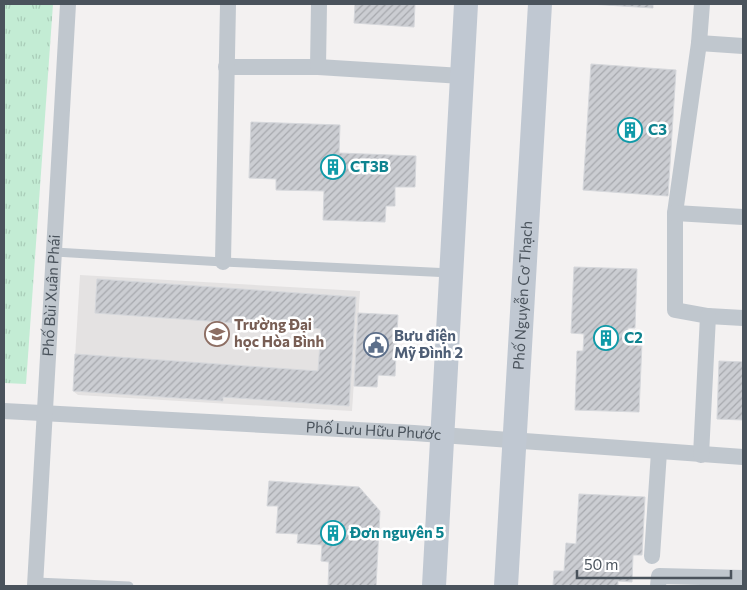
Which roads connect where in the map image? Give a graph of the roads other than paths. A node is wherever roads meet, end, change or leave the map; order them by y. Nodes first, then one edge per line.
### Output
1 (68, 4) edge
2 (228, 4) edge
3 (319, 4) edge
4 (466, 4) edge
5 (540, 4) edge
6 (702, 4) edge
7 (699, 43) junction
8 (743, 46) edge
9 (226, 67) junction
10 (318, 67) junction
11 (462, 76) junction
12 (674, 212) junction
13 (743, 217) edge
14 (55, 252) junction
15 (223, 262) junction
16 (451, 273) junction
17 (708, 316) junction
18 (743, 318) edge
19 (4, 411) edge
20 (46, 413) junction
21 (442, 436) junction
22 (514, 441) junction
23 (659, 452) junction
24 (701, 455) junction
25 (743, 457) edge
26 (652, 556) dead end
27 (743, 578) edge
28 (659, 581) edge
29 (36, 584) edge
30 (129, 586) edge
31 (434, 586) edge
32 (506, 586) edge

1 - 14 street, Phố Bùi Xuân Phái
2 - 9 street
3 - 10 street
4 - 11 street
5 - 22 street, Phố Nguyễn Cơ Thạch
6 - 7 street
7 - 8 street
7 - 12 street
9 - 10 street
9 - 15 street
10 - 11 street
11 - 16 street
12 - 13 street
12 - 17 street
14 - 15 lane
14 - 20 street, Phố Bùi Xuân Phái
15 - 16 lane
16 - 21 street
17 - 18 street
17 - 24 street
19 - 20 street, Phố Lưu Hữu Phước
20 - 21 street, Phố Lưu Hữu Phước
20 - 29 street, Phố Bùi Xuân Phái
21 - 22 street, Phố Lưu Hữu Phước
21 - 31 street
22 - 23 street, Phố Lưu Hữu Phước
22 - 32 street, Phố Nguyễn Cơ Thạch
23 - 24 street, Phố Lưu Hữu Phước
23 - 26 street
24 - 25 street, Phố Lưu Hữu Phước
27 - 28 street
29 - 30 lane

